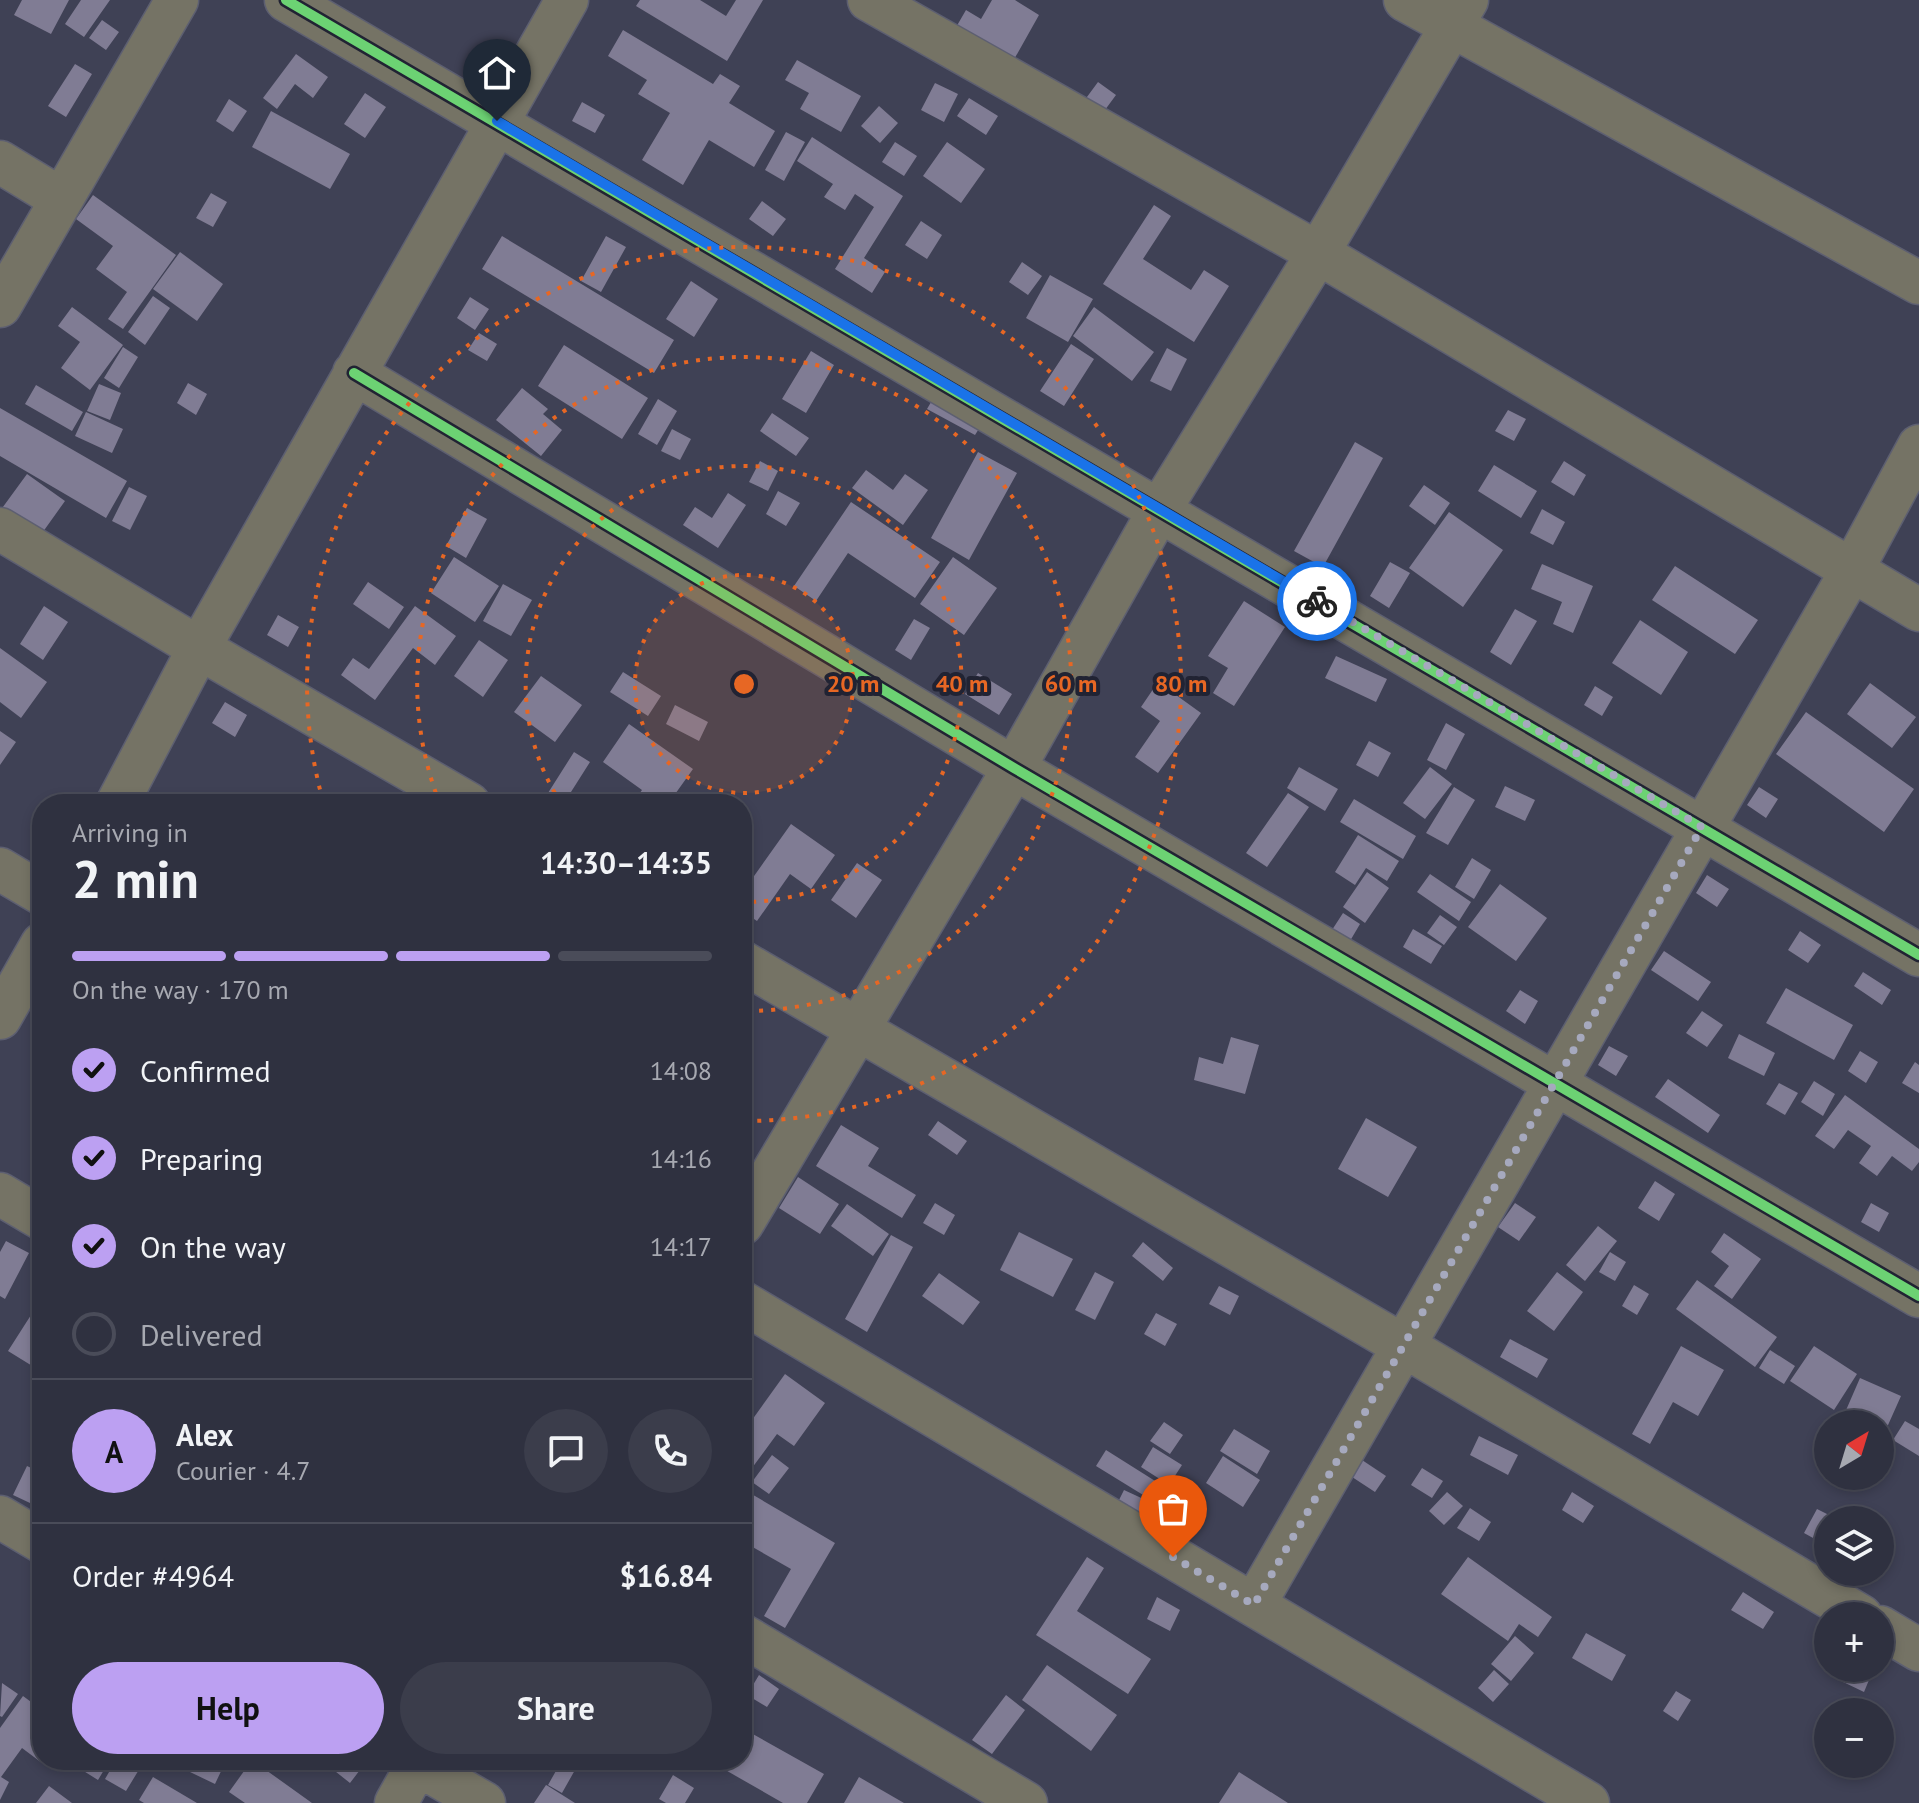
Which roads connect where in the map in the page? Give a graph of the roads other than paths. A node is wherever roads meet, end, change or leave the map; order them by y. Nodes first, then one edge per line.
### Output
1 (177, 0) edge
2 (286, 0) edge
3 (567, 0) edge
4 (869, 0) edge
5 (1405, 0) edge
6 (1459, 14) edge
7 (497, 121) junction
8 (0, 162) edge
9 (61, 199) junction
10 (1318, 253) junction
11 (1919, 283) edge
12 (0, 306) edge
13 (354, 373) junction
14 (1919, 446) edge
15 (1160, 509) junction
16 (0, 529) edge
17 (1852, 570) junction
18 (1919, 610) edge
19 (199, 648) junction
20 (1014, 768) junction
21 (122, 794) edge
22 (452, 794) edge
23 (1702, 827) junction
24 (0, 869) edge
25 (32, 888) edge
26 (1919, 955) edge
27 (32, 962) edge
28 (752, 968) edge
29 (0, 1018) edge
30 (858, 1029) junction
31 (1557, 1082) junction
32 (0, 1194) edge
33 (752, 1207) edge
34 (32, 1213) edge
35 (1919, 1296) edge
36 (752, 1308) edge
37 (1404, 1346) junction
38 (0, 1517) edge
39 (32, 1536) edge
40 (1837, 1602) edge
41 (1254, 1605) junction
42 (1894, 1635) edge
43 (752, 1641) edge
44 (1919, 1650) edge
45 (412, 1770) edge
46 (431, 1770) edge
47 (396, 1803) edge
48 (484, 1803) edge
49 (1026, 1803) edge
50 (1588, 1803) edge

1 - 9 street
2 - 7 street
3 - 7 street
4 - 10 street
5 - 6 street
6 - 10 street
6 - 11 street
7 - 13 street
7 - 15 street
8 - 9 street
9 - 12 street
10 - 15 street
10 - 17 street
13 - 19 street
13 - 20 street
14 - 17 street
15 - 20 street
15 - 23 street
16 - 19 street
17 - 18 street
17 - 23 street
19 - 21 street
19 - 22 street
20 - 30 street
20 - 31 street
23 - 26 street
23 - 31 street
24 - 25 street
27 - 29 street
28 - 30 street
30 - 33 street
30 - 37 street
31 - 35 street
31 - 37 street
32 - 34 street
36 - 41 street
37 - 40 street
37 - 41 street
38 - 39 street
41 - 50 street
42 - 44 street
43 - 49 street
45 - 47 street
46 - 48 street

